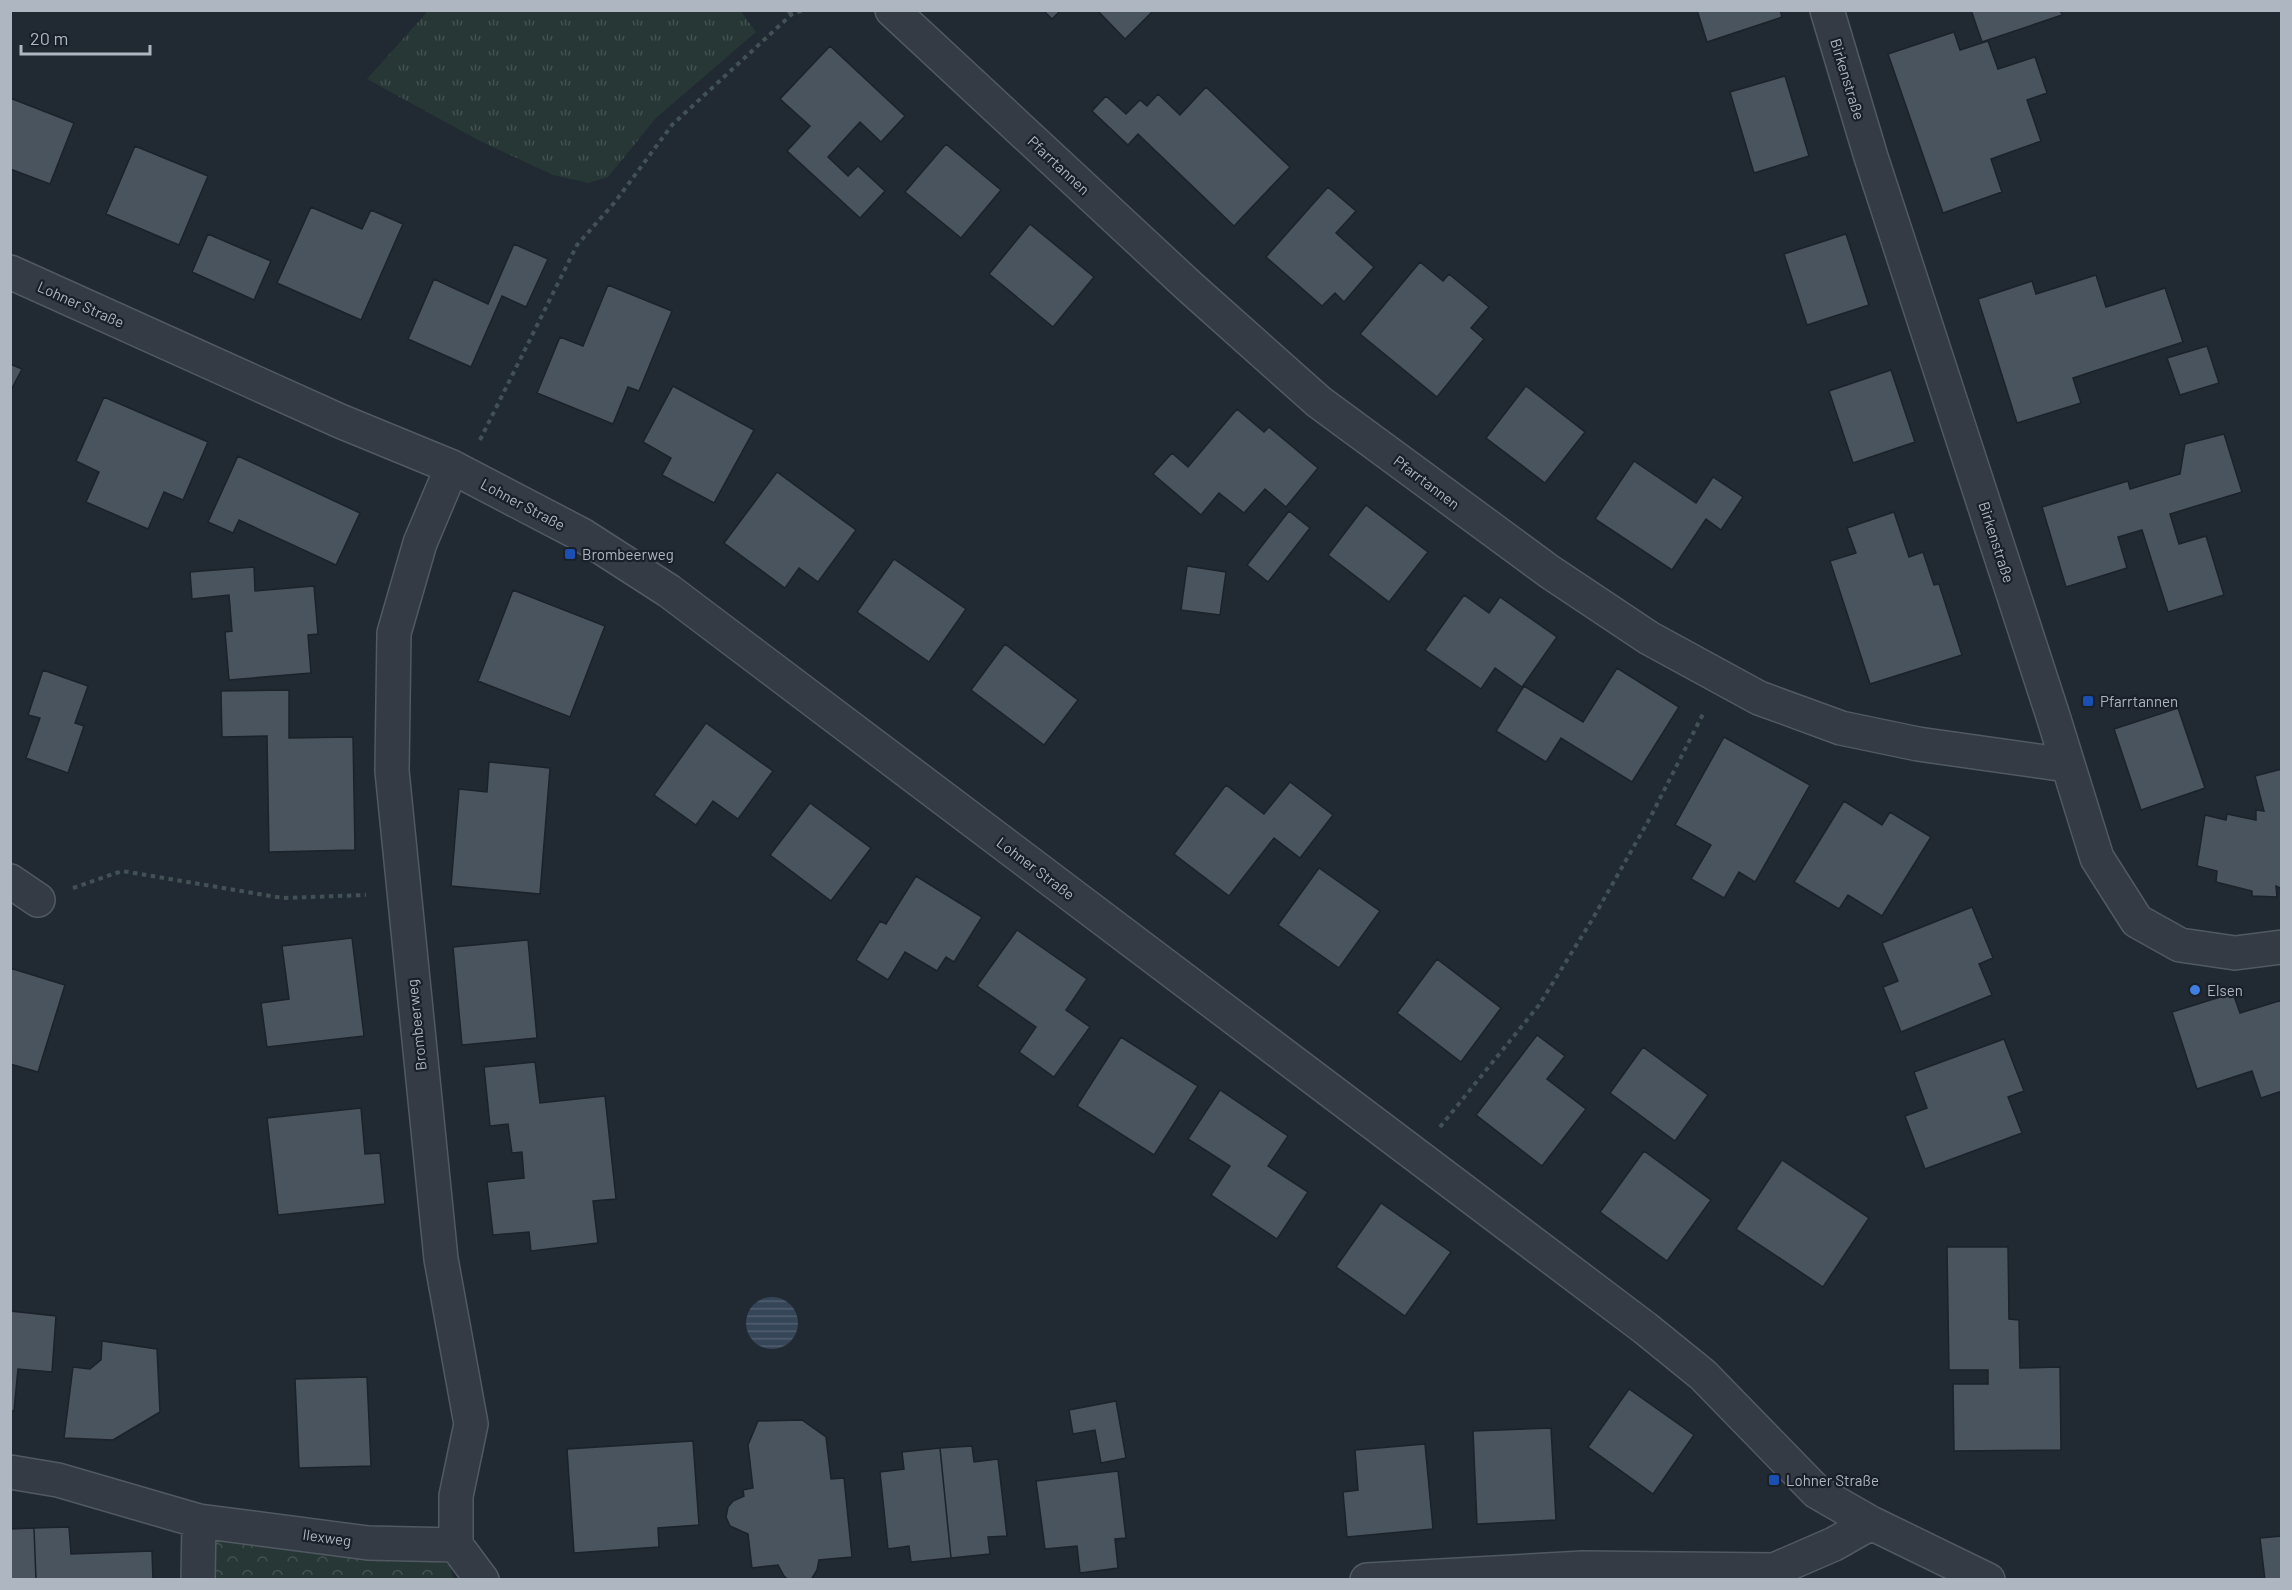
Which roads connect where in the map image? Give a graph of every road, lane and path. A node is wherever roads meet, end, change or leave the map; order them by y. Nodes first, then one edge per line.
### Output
1 (787, 10) edge
2 (803, 10) edge
3 (892, 10) edge
4 (1827, 10) edge
5 (792, 14) junction
6 (10, 272) edge
7 (457, 470) junction
8 (1721, 678) junction
9 (2067, 765) junction
10 (10, 881) edge
11 (403, 894) junction
12 (38, 900) joint
13 (2282, 947) edge
14 (1417, 1155) junction
15 (10, 1472) edge
16 (199, 1521) junction
17 (1871, 1524) junction
18 (456, 1545) junction
19 (198, 1580) edge
20 (482, 1580) edge
21 (1367, 1580) edge
22 (1988, 1580) edge

1 - 5 path
2 - 5 path
3 - 8 street, Pfarrtannen
4 - 9 street, Birkenstraße
5 - 7 path
6 - 7 street, Lohner Straße
7 - 11 street, Brombeerweg
7 - 14 street, Lohner Straße
8 - 9 street, Pfarrtannen
8 - 14 path
9 - 13 street, Birkenstraße
10 - 12 street
11 - 12 path
11 - 18 street, Brombeerweg
14 - 17 street, Lohner Straße
15 - 16 street, Ilexweg
16 - 18 street, Ilexweg
16 - 19 street
17 - 21 street
17 - 22 street, Lohner Straße
18 - 20 street

